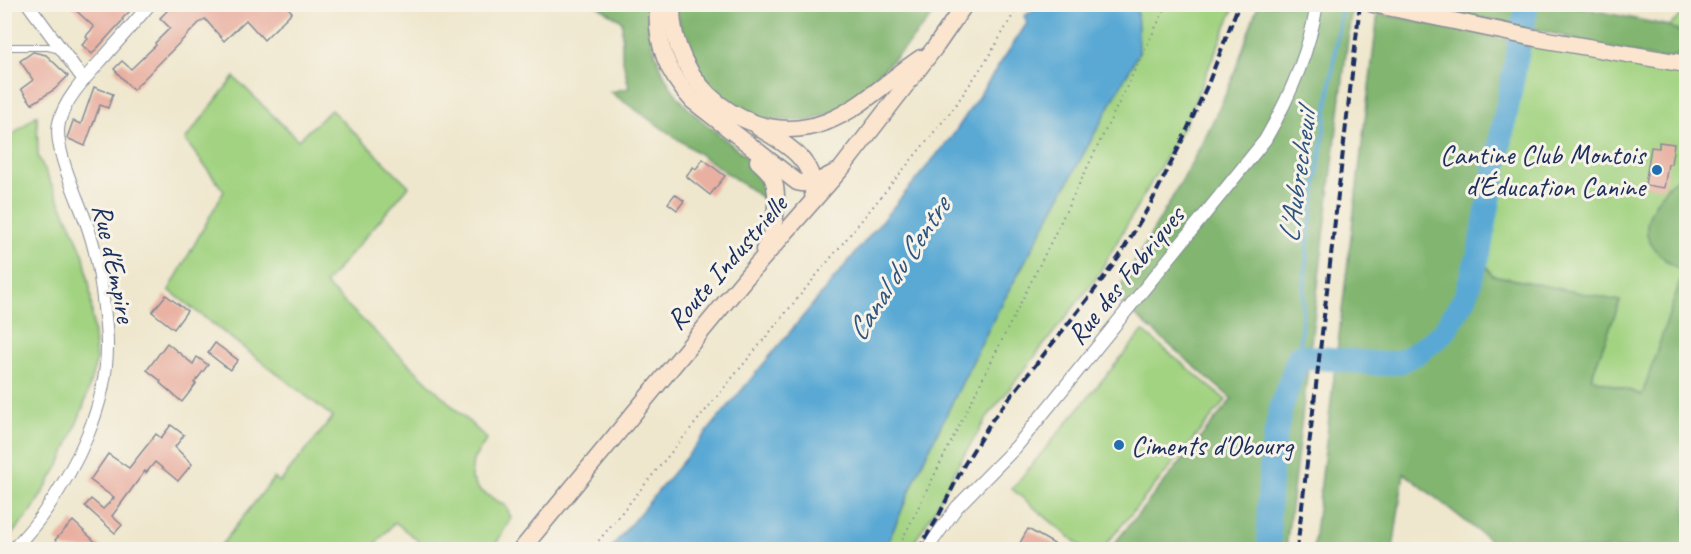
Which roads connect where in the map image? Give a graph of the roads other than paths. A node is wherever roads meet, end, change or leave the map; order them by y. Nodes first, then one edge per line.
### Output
1 (28, 4) edge
2 (150, 4) edge
3 (658, 4) edge
4 (672, 4) edge
5 (965, 4) edge
6 (1317, 4) edge
7 (1373, 4) edge
8 (936, 46) junction
9 (4, 47) edge
10 (63, 52) junction
11 (1686, 64) edge
12 (84, 80) junction
13 (693, 101) junction
14 (749, 122) junction
15 (841, 169) junction
16 (813, 183) junction
17 (811, 204) junction
18 (748, 275) junction
19 (13, 549) edge
20 (521, 549) edge
21 (926, 549) edge

1 - 10 street
2 - 12 street, Rue d'Empire
3 - 13 main road
4 - 14 main road
5 - 8 main road, Route Industrielle
6 - 21 street, Rue des Fabriques
7 - 11 main road
8 - 14 main road
8 - 15 main road, Route Industrielle
9 - 10 lane
10 - 12 street
12 - 19 street, Rue d'Empire
13 - 16 main road
13 - 18 main road
14 - 16 main road
15 - 16 main road
15 - 17 main road, Route Industrielle
16 - 17 main road
17 - 18 main road, Route Industrielle
18 - 20 main road, Route Industrielle

